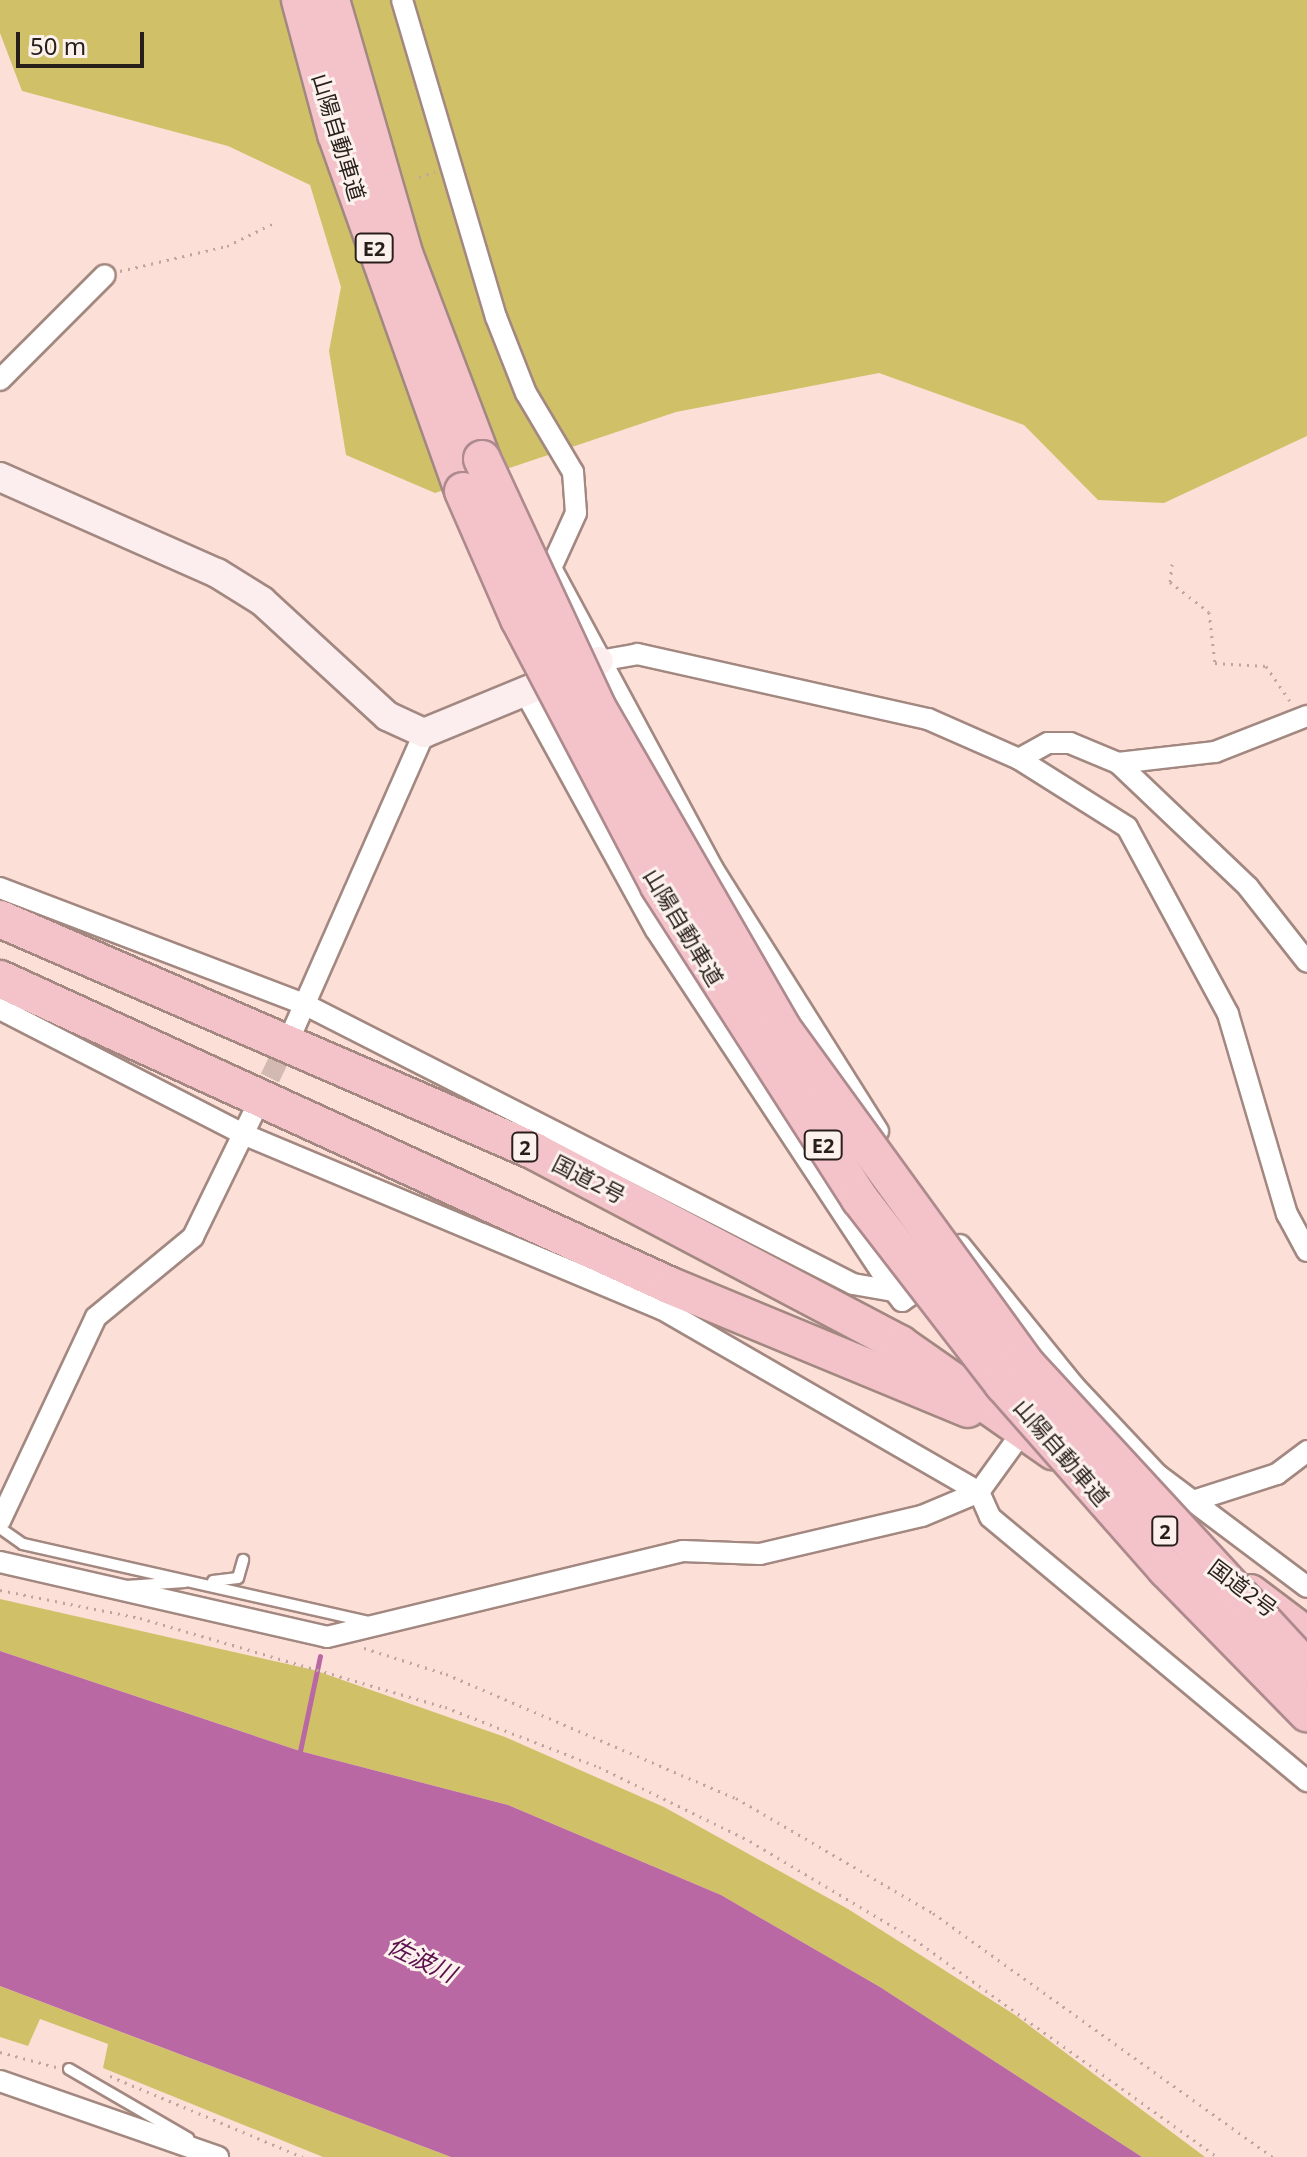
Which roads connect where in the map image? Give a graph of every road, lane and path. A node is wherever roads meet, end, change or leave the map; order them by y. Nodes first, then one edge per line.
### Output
1 (299, 0) edge
2 (331, 0) edge
3 (354, 0) edge
4 (402, 0) edge
5 (382, 182) junction
6 (274, 223) dead end
7 (105, 275) joint
8 (0, 380) edge
9 (0, 477) edge
10 (1172, 564) dead end
11 (599, 661) junction
12 (526, 694) junction
13 (1302, 717) edge
14 (424, 733) junction
15 (1019, 759) junction
16 (1118, 763) junction
17 (0, 888) edge
18 (0, 919) edge
19 (1307, 962) edge
20 (0, 979) edge
21 (304, 1004) junction
22 (0, 1009) edge
23 (295, 1026) tunnel mouth
24 (248, 1125) junction
25 (1307, 1251) edge
26 (968, 1255) junction
27 (894, 1291) junction
28 (1074, 1386) junction
29 (1022, 1428) junction
30 (1307, 1451) edge
31 (979, 1492) junction
32 (1196, 1500) junction
33 (0, 1521) edge
34 (0, 1528) edge
35 (243, 1560) dead end
36 (0, 1562) edge
37 (208, 1582) junction
38 (1307, 1587) edge
39 (116, 1588) junction
40 (0, 1590) edge
41 (382, 1625) junction
42 (1307, 1636) edge
43 (327, 1637) junction
44 (1307, 1669) edge
45 (1307, 1713) edge
46 (1307, 1781) edge
47 (0, 2052) edge
48 (69, 2069) junction
49 (0, 2081) edge
50 (194, 2154) edge
51 (218, 2157) edge
52 (303, 2157) edge
53 (1217, 2157) edge
54 (1273, 2157) edge

1 - 45 highway, 山陽自動車道 / E2, bridge
2 - 5 highway, 山陽自動車道 / E2
3 - 5 highway
4 - 11 street
5 - 44 highway, 山陽自動車道 / E2, bridge
6 - 7 path
7 - 8 street
9 - 14 street
10 - 13 path
11 - 12 street
11 - 15 street
11 - 26 street
12 - 14 street
12 - 27 street
13 - 16 street
14 - 21 street
15 - 16 street
15 - 25 street
16 - 19 street
17 - 21 street
18 - 29 highway, 国道2号 / 2
20 - 29 highway, 国道2号 / 2
21 - 23 street
21 - 27 street
22 - 24 street
24 - 31 street
24 - 33 street
26 - 27 street
26 - 28 street
28 - 29 street
28 - 32 street
29 - 31 street
29 - 42 highway, 国道2号 / 2
30 - 32 street
31 - 41 street
31 - 46 street
32 - 38 street
34 - 37 lane
35 - 37 lane
36 - 39 street
37 - 39 lane
37 - 41 lane
39 - 43 street
40 - 53 path
41 - 43 street
43 - 54 path
47 - 48 path
48 - 50 lane
48 - 52 path
49 - 50 street
50 - 51 street

